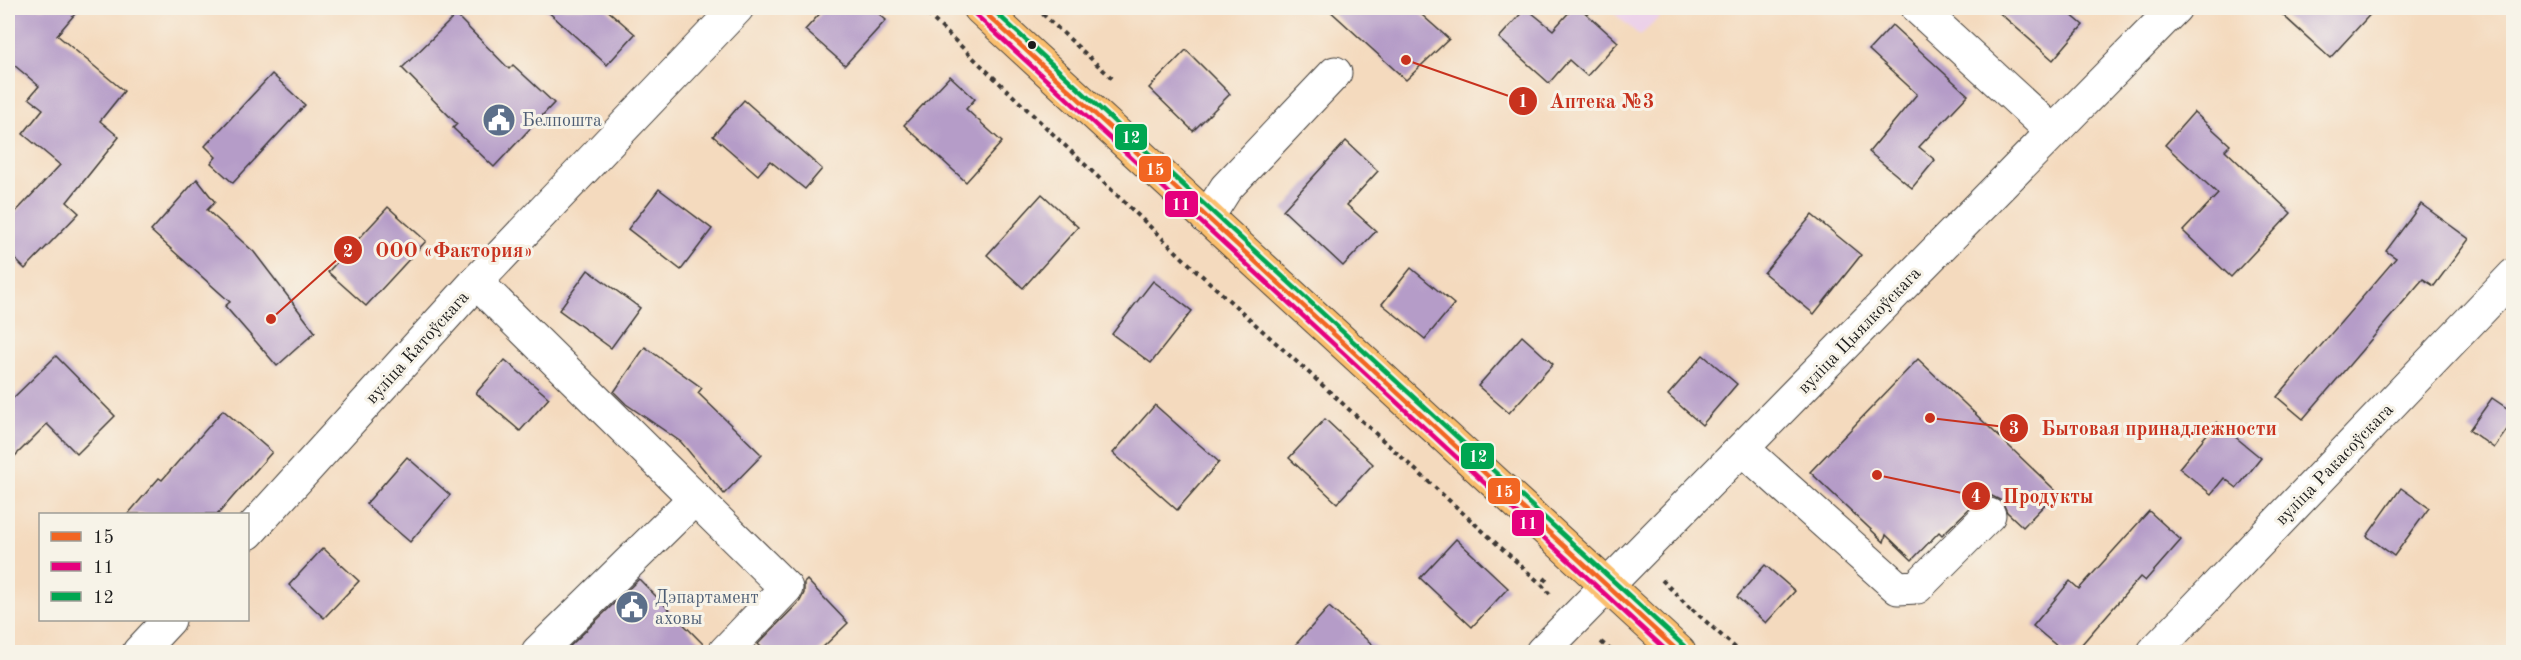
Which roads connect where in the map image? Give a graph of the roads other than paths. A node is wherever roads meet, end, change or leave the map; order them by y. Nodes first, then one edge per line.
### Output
1 (737, 8) edge
2 (980, 8) edge
3 (1918, 8) edge
4 (2175, 8) edge
5 (1335, 73) dead end
6 (2054, 132) junction
7 (1207, 218) junction
8 (2514, 275) edge
9 (476, 282) junction
10 (1743, 449) junction
11 (695, 498) junction
12 (1989, 515) dead end
13 (249, 532) edge
14 (1608, 585) junction
15 (168, 621) edge
16 (139, 652) edge
17 (538, 652) edge
18 (725, 652) edge
19 (1542, 652) edge
20 (1679, 652) edge
21 (2154, 652) edge

1 - 9 street, вуліца Катоўскага
2 - 7 main road
3 - 6 street
4 - 6 street, вуліца Цыялкоўскага
5 - 7 street
6 - 10 street, вуліца Цыялкоўскага
7 - 14 main road
8 - 21 street, вуліца Ракасоўскага
9 - 11 street
9 - 13 street, вуліца Катоўскага
10 - 12 street
10 - 14 street, вуліца Цыялкоўскага
11 - 17 street
11 - 18 street
14 - 19 street, вуліца Цыялкоўскага
14 - 20 main road
15 - 16 street

